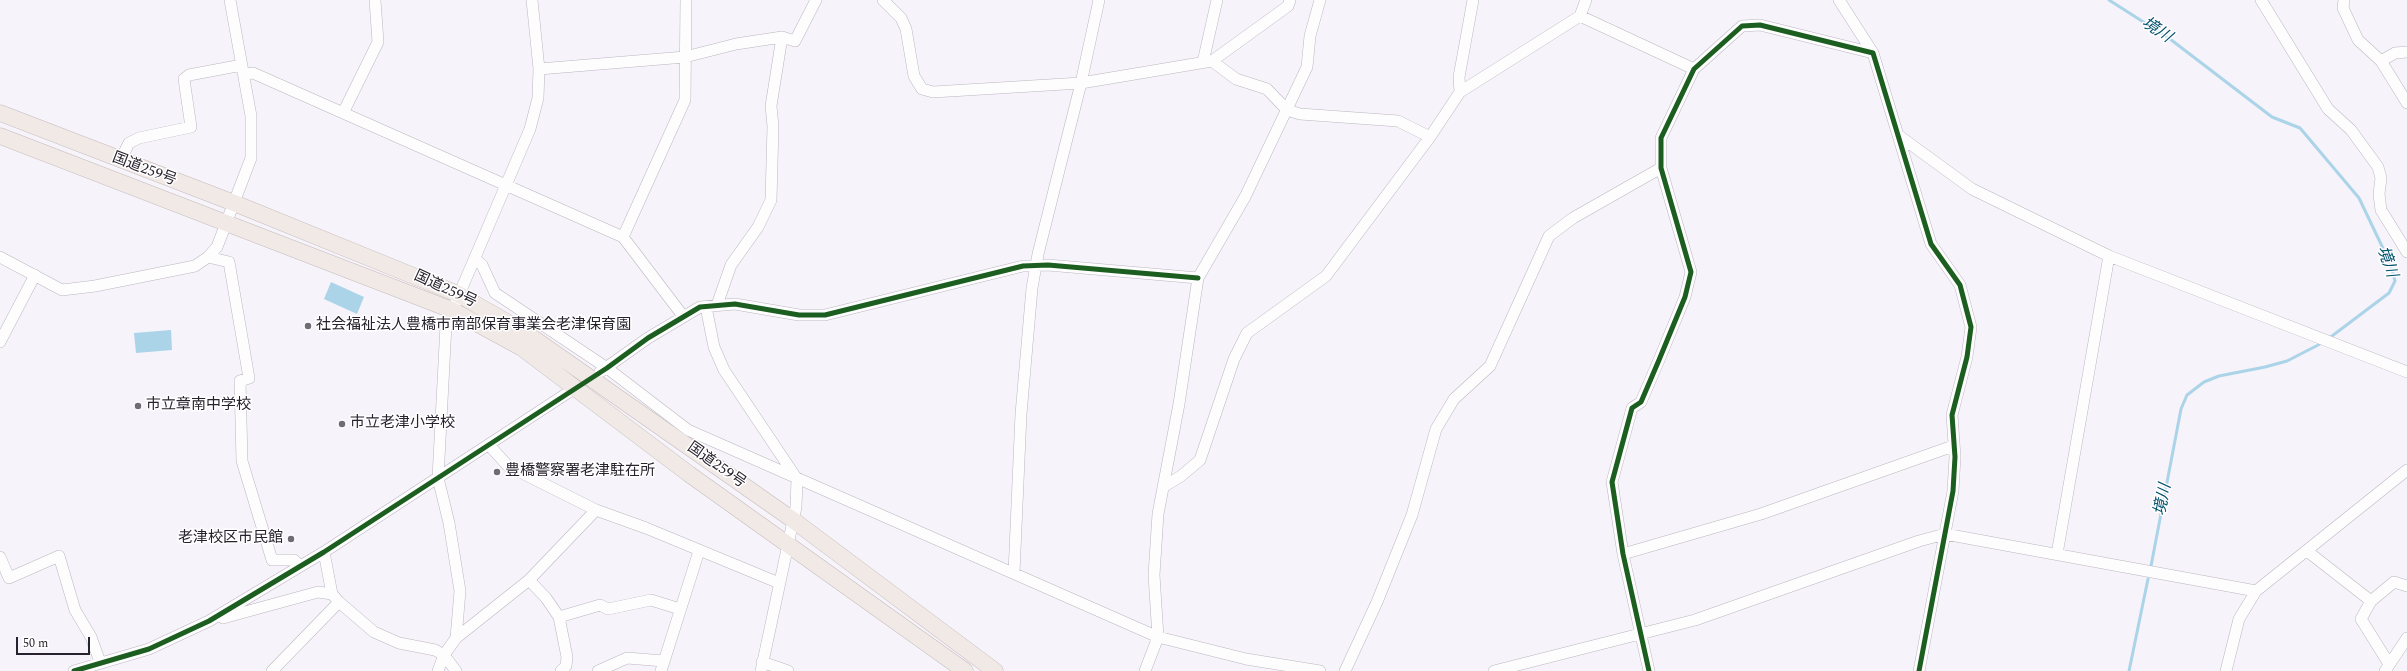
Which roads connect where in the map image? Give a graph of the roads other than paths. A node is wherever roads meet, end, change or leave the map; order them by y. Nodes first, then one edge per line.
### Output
1 (230, 0) edge
2 (374, 0) edge
3 (532, 0) edge
4 (686, 0) edge
5 (816, 0) edge
6 (883, 0) edge
7 (1099, 0) edge
8 (1217, 0) edge
9 (1290, 0) edge
10 (1320, 0) edge
11 (1473, 0) edge
12 (1586, 0) edge
13 (1839, 0) edge
14 (2261, 0) edge
15 (2344, 0) edge
16 (1580, 16) junction
17 (782, 37) junction
18 (2407, 52) edge
19 (1873, 53) junction
20 (685, 57) junction
21 (1207, 61) junction
22 (2381, 61) junction
23 (539, 69) junction
24 (1694, 69) junction
25 (243, 70) junction
26 (1081, 83) junction
27 (2403, 87) edge
28 (1460, 92) junction
29 (2407, 103) edge
30 (1287, 110) junction
31 (0, 113) edge
32 (343, 113) junction
33 (1898, 135) junction
34 (0, 136) edge
35 (1430, 137) junction
36 (120, 161) junction
37 (1661, 168) junction
38 (506, 184) junction
39 (234, 203) junction
40 (227, 223) junction
41 (623, 236) junction
42 (2407, 252) edge
43 (2109, 256) junction
44 (0, 257) edge
45 (208, 257) junction
46 (475, 259) junction
47 (1036, 265) junction
48 (35, 275) junction
49 (1198, 278) junction
50 (458, 294) junction
51 (711, 306) junction
52 (452, 310) junction
53 (683, 316) junction
54 (0, 342) edge
55 (604, 370) junction
56 (2407, 372) edge
57 (569, 392) dead end
58 (489, 445) junction
59 (1953, 446) junction
60 (2407, 470) edge
61 (438, 478) junction
62 (797, 479) junction
63 (1163, 487) junction
64 (596, 510) junction
65 (793, 520) junction
66 (1945, 534) junction
67 (788, 544) junction
68 (699, 551) junction
69 (2307, 551) junction
70 (324, 552) junction
71 (1623, 554) junction
72 (2057, 554) junction
73 (0, 557) edge
74 (300, 566) junction
75 (1014, 573) junction
76 (529, 580) junction
77 (779, 583) junction
78 (2407, 586) edge
79 (2256, 591) junction
80 (336, 598) junction
81 (2371, 601) junction
82 (680, 609) junction
83 (560, 616) junction
84 (209, 622) junction
85 (1641, 634) junction
86 (1158, 637) junction
87 (456, 638) junction
88 (2407, 638) edge
89 (444, 655) junction
90 (100, 662) junction
91 (662, 666) edge
92 (761, 666) edge
93 (2387, 668) edge
94 (1647, 669) edge
95 (74, 671) edge
96 (272, 671) edge
97 (438, 671) edge
98 (456, 671) edge
99 (561, 671) edge
100 (598, 671) edge
101 (788, 671) edge
102 (965, 671) edge
103 (995, 671) edge
104 (1145, 671) edge
105 (1320, 671) edge
106 (1345, 671) edge
107 (1494, 671) edge
108 (1919, 671) edge
109 (2226, 671) edge

1 - 25 street
2 - 32 street
3 - 23 street
4 - 20 street
5 - 17 street
6 - 26 street
7 - 26 street
8 - 21 street
9 - 21 street
10 - 30 street
11 - 28 street
12 - 16 street
13 - 19 street
14 - 42 street
15 - 22 street
16 - 24 street
16 - 28 street
17 - 20 street
17 - 51 street
18 - 22 street
19 - 24 street
19 - 33 street
20 - 23 street
20 - 41 street
21 - 26 street
21 - 30 street
22 - 27 street
23 - 38 street
24 - 37 street
25 - 32 street
25 - 36 street
25 - 39 street
26 - 47 street
27 - 29 street
28 - 35 street
30 - 35 street
30 - 49 street
31 - 36 highway, 国道259号
32 - 38 street
33 - 43 street
33 - 59 street
34 - 40 highway, 国道259号
35 - 63 street
36 - 39 highway, 国道259号
37 - 71 street
37 - 106 street
38 - 41 street
38 - 46 street
39 - 40 street
39 - 50 highway, 国道259号
40 - 45 street
40 - 52 highway, 国道259号
41 - 53 street
43 - 56 street
43 - 72 street
44 - 48 street
45 - 48 street
45 - 74 street
46 - 50 street
46 - 55 street
47 - 49 street
47 - 51 street
47 - 75 street
48 - 54 street
49 - 63 street
50 - 52 street
50 - 65 highway, 国道259号
51 - 53 street
51 - 62 street
52 - 61 street
52 - 67 highway, 国道259号
53 - 55 street
55 - 62 street
57 - 58 street
58 - 61 street
58 - 64 street
59 - 66 street
59 - 71 street
60 - 69 street
61 - 70 street
61 - 87 street
62 - 65 street
62 - 75 street
63 - 86 street
64 - 68 street
64 - 76 street
65 - 67 street
65 - 103 highway, 国道259号
66 - 72 street
66 - 85 street
66 - 108 street
67 - 77 street
67 - 102 highway, 国道259号
68 - 77 street
68 - 82 street
69 - 79 street
69 - 81 street
70 - 74 street
70 - 80 street
71 - 85 street
72 - 79 street
73 - 90 street
74 - 84 street
75 - 86 street
76 - 83 street
76 - 87 street
77 - 92 street
78 - 81 street
79 - 109 street
80 - 84 street
80 - 89 street
80 - 96 street
81 - 93 street
82 - 83 street
82 - 91 street
83 - 99 street
84 - 90 street
85 - 94 street
85 - 107 street
86 - 104 street
86 - 105 street
87 - 89 street
88 - 93 street
89 - 97 street
89 - 98 street
90 - 95 street
91 - 100 street
92 - 101 street

